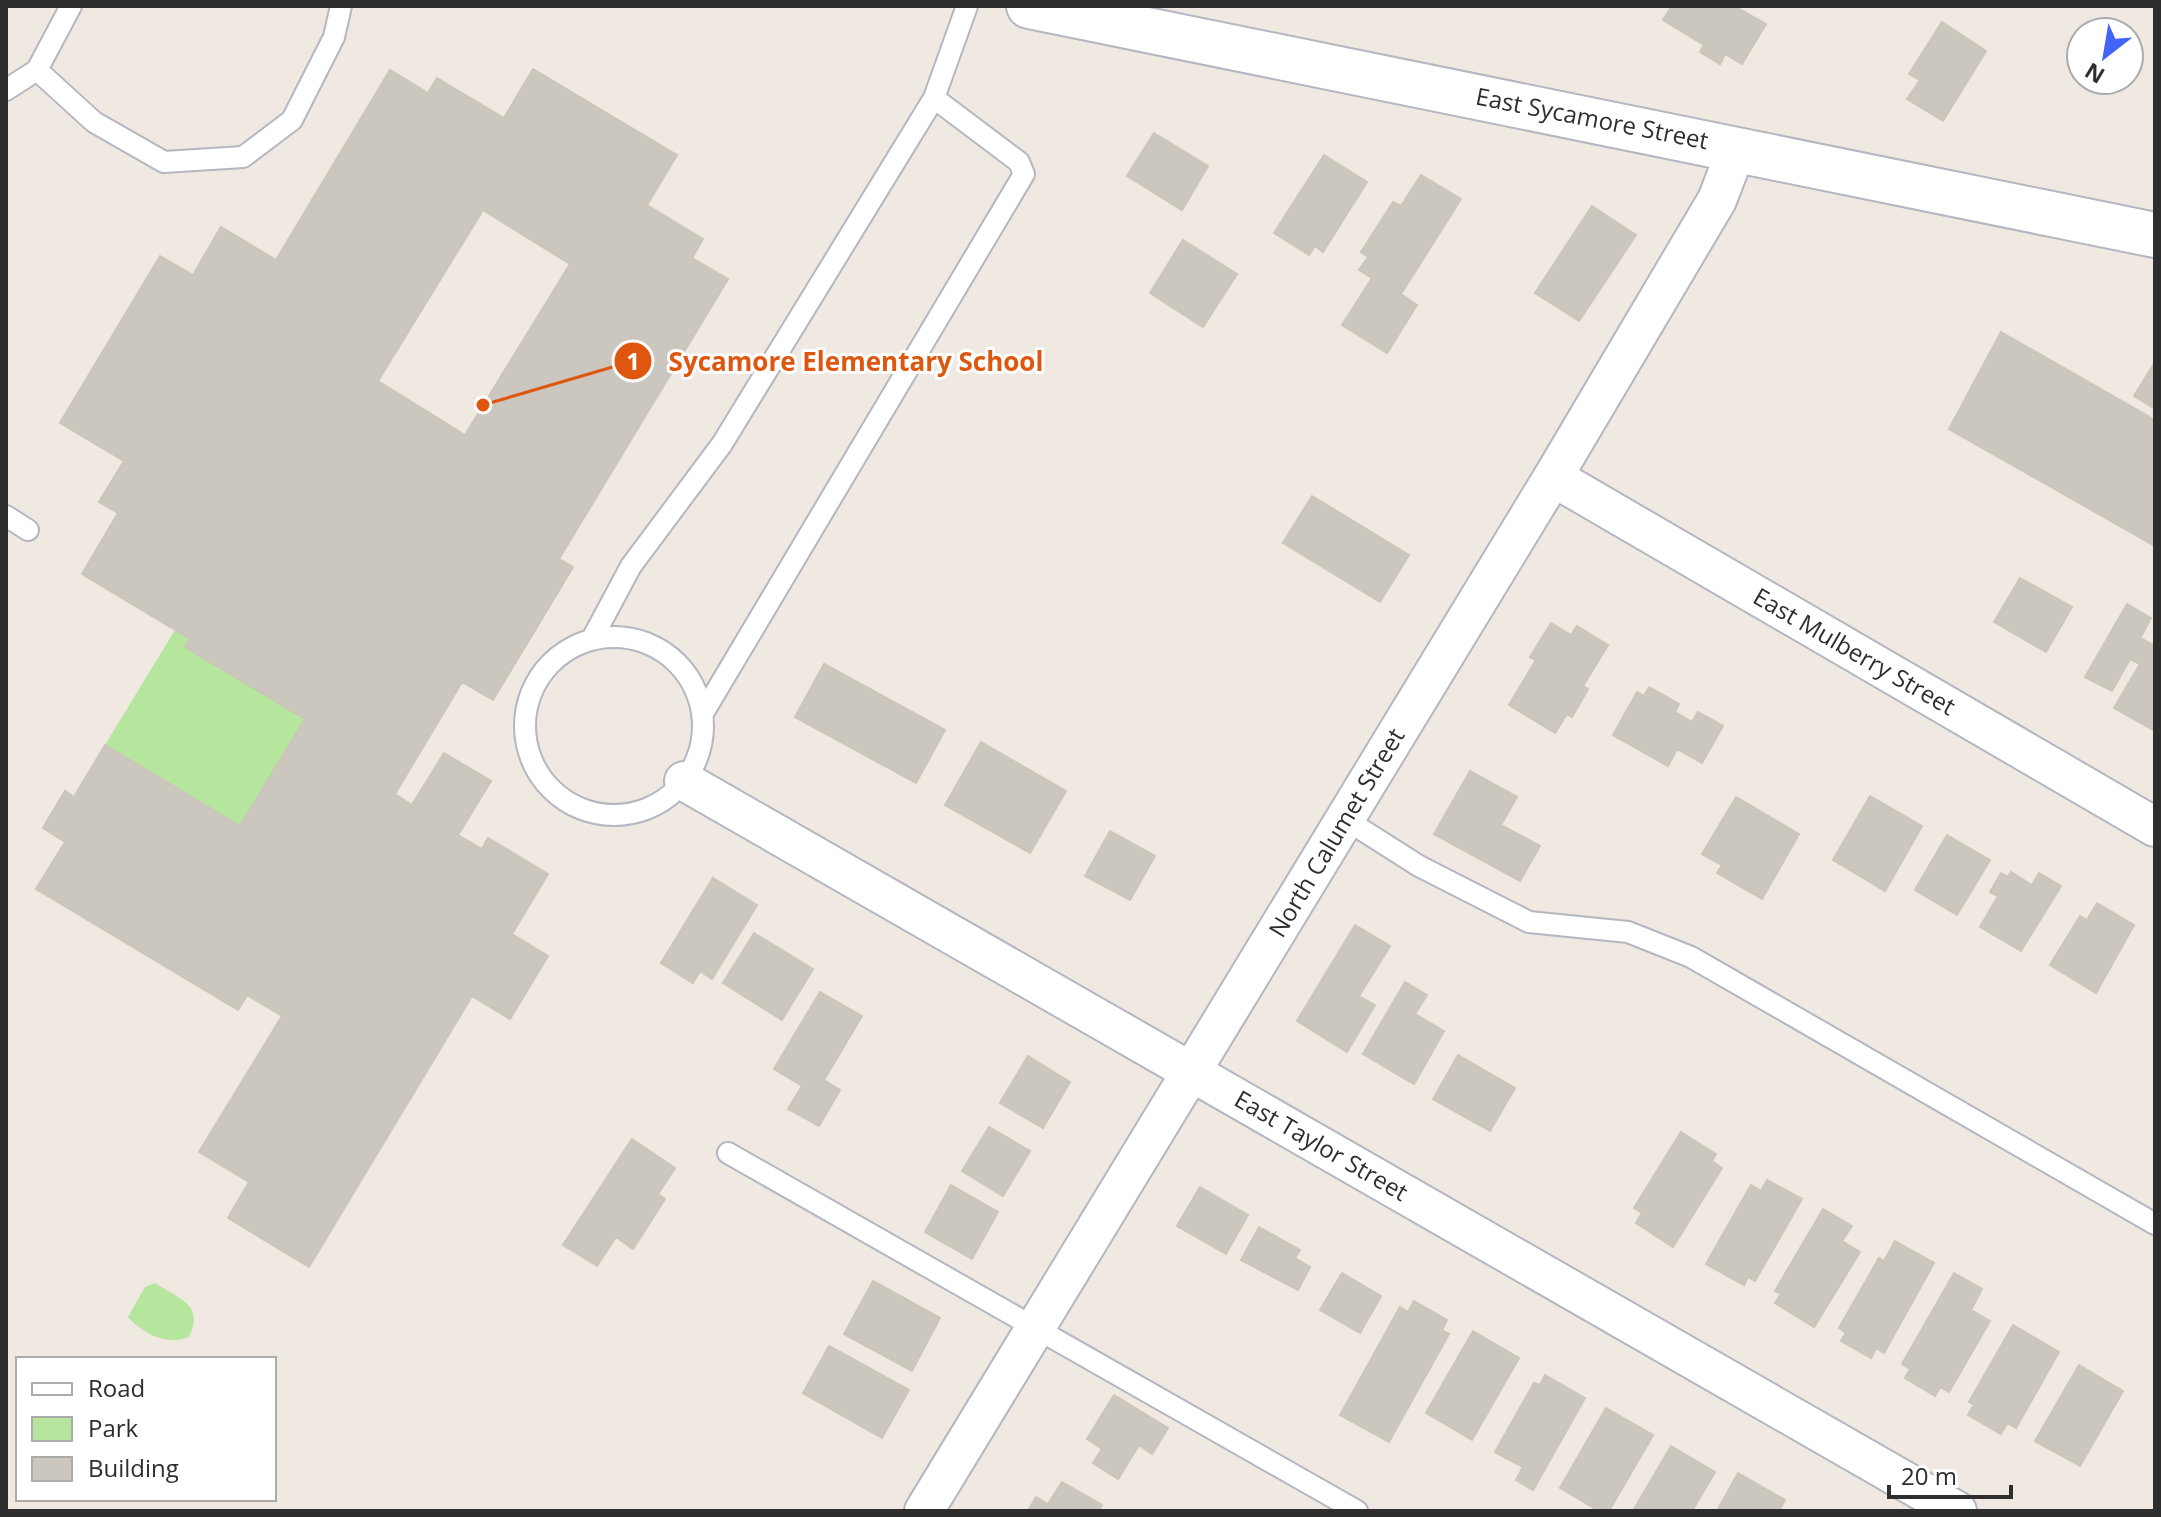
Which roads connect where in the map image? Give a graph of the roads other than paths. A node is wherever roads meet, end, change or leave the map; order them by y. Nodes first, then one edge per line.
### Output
1 (71, 6) edge
2 (341, 6) edge
3 (967, 6) edge
4 (1029, 6) edge
5 (37, 70) junction
6 (6, 90) edge
7 (934, 98) junction
8 (1737, 148) junction
9 (2155, 235) edge
10 (1553, 477) junction
11 (6, 516) edge
12 (28, 530) dead end
13 (592, 639) junction
14 (702, 715) junction
15 (684, 781) junction
16 (1345, 819) junction
17 (2155, 827) edge
18 (1191, 1071) junction
19 (728, 1153) dead end
20 (2155, 1224) edge
21 (1034, 1329) junction
22 (924, 1511) edge
23 (1357, 1511) edge
24 (1957, 1511) edge

1 - 5 lane
2 - 5 lane
3 - 7 lane
4 - 8 main road, East Sycamore Street
5 - 6 lane
7 - 13 lane
7 - 14 lane
8 - 9 main road, East Sycamore Street
8 - 10 street, North Calumet Street
10 - 16 street, North Calumet Street
10 - 17 street, East Mulberry Street
11 - 12 lane
13 - 14 lane
13 - 15 lane
14 - 15 lane
15 - 18 street, East Taylor Street
16 - 18 street, North Calumet Street
16 - 20 lane
18 - 21 street, North Calumet Street
18 - 24 street, East Taylor Street
19 - 21 lane
21 - 22 street, North Calumet Street
21 - 23 lane

